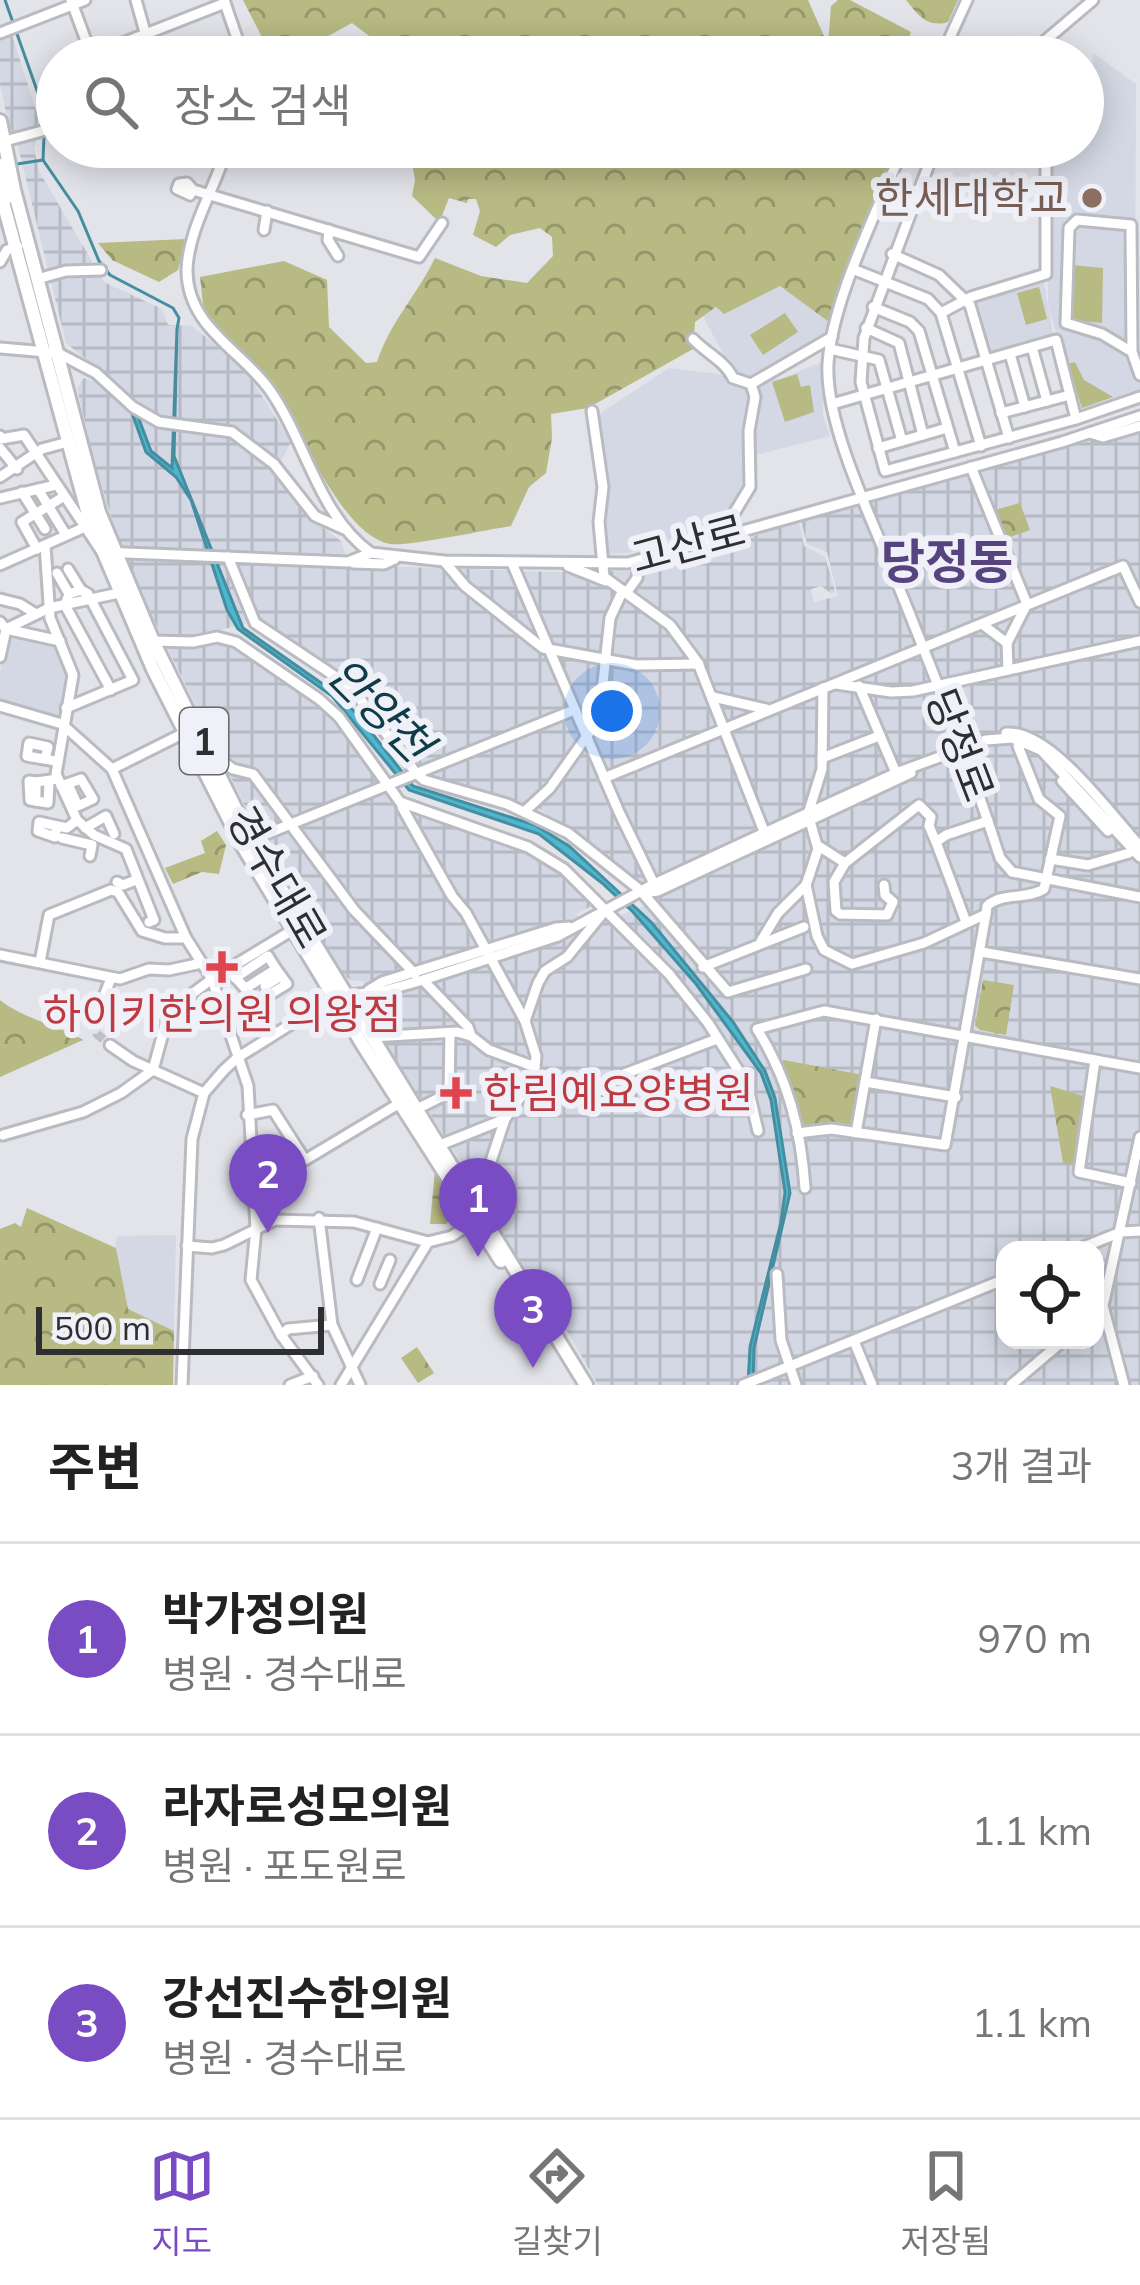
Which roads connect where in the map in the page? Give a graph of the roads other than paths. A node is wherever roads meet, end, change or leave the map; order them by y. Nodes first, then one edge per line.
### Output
1 (85, 0) edge
2 (136, 0) edge
3 (967, 0) edge
4 (1093, 0) edge
5 (225, 1) edge
6 (72, 3) edge
7 (4, 32) edge
8 (146, 34) junction
9 (84, 36) edge
10 (141, 36) edge
11 (236, 36) edge
12 (951, 36) edge
13 (1051, 36) edge
14 (0, 121) edge
15 (36, 132) edge
16 (2, 143) edge
17 (0, 165) edge
18 (220, 168) edge
19 (895, 168) edge
20 (928, 168) edge
21 (1046, 168) edge
22 (193, 190) dead end
23 (7, 191) edge
24 (210, 195) junction
25 (267, 211) junction
26 (442, 223) dead end
27 (13, 228) junction
28 (265, 230) dead end
29 (329, 230) junction
30 (18, 247) junction
31 (892, 254) junction
32 (338, 256) dead end
33 (0, 262) edge
34 (101, 270) dead end
35 (854, 270) junction
36 (37, 279) junction
37 (883, 280) junction
38 (965, 299) junction
39 (873, 307) junction
40 (941, 313) junction
41 (866, 328) junction
42 (693, 339) dead end
43 (831, 343) junction
44 (1032, 347) junction
45 (0, 348) edge
46 (1132, 352) junction
47 (52, 353) junction
48 (862, 354) junction
49 (1010, 354) junction
50 (986, 361) junction
51 (960, 368) junction
52 (87, 369) junction
53 (1140, 375) edge
54 (932, 376) junction
55 (64, 378) junction
56 (909, 382) junction
57 (751, 383) junction
58 (887, 388) junction
59 (864, 395) junction
60 (1070, 395) junction
61 (1140, 397) edge
62 (1047, 401) junction
63 (832, 404) junction
64 (1025, 407) junction
65 (592, 411) dead end
66 (1001, 413) junction
67 (1140, 416) edge
68 (1076, 419) junction
69 (1140, 426) edge
70 (947, 428) junction
71 (1090, 433) junction
72 (923, 435) junction
73 (5, 436) edge
74 (1009, 437) junction
75 (902, 441) junction
76 (68, 442) junction
77 (981, 446) junction
78 (0, 448) edge
79 (878, 448) junction
80 (955, 452) junction
81 (31, 458) junction
82 (986, 463) junction
83 (971, 467) junction
84 (16, 469) junction
85 (0, 477) edge
86 (56, 485) junction
87 (38, 489) junction
88 (22, 491) junction
89 (862, 495) junction
90 (63, 497) junction
91 (0, 498) edge
92 (49, 506) junction
93 (332, 507) junction
94 (35, 513) junction
95 (322, 519) junction
96 (83, 528) junction
97 (45, 529) dead end
98 (344, 529) junction
99 (731, 533) junction
100 (66, 535) junction
101 (356, 542) junction
102 (41, 547) junction
103 (108, 552) junction
104 (371, 553) junction
105 (226, 556) junction
106 (399, 558) junction
107 (445, 560) junction
108 (639, 561) junction
109 (348, 562) junction
110 (512, 563) junction
111 (563, 564) junction
112 (602, 564) junction
113 (615, 564) junction
114 (0, 566) edge
115 (618, 587) junction
116 (81, 590) junction
117 (118, 593) junction
118 (0, 599) edge
119 (67, 599) junction
120 (92, 600) junction
121 (1140, 602) edge
122 (1027, 604) junction
123 (49, 608) junction
124 (36, 614) junction
125 (982, 624) junction
126 (3, 625) edge
127 (60, 640) junction
128 (153, 641) junction
129 (1140, 641) edge
130 (1007, 643) junction
131 (922, 649) junction
132 (547, 650) junction
133 (0, 657) edge
134 (603, 660) junction
135 (699, 664) junction
136 (98, 666) junction
137 (1008, 670) junction
138 (73, 674) junction
139 (826, 686) junction
140 (859, 686) junction
141 (938, 686) junction
142 (111, 690) junction
143 (713, 697) junction
144 (0, 706) edge
145 (66, 708) junction
146 (767, 709) junction
147 (574, 710) junction
148 (62, 724) junction
149 (724, 727) junction
150 (185, 732) junction
151 (880, 736) junction
152 (993, 739) junction
153 (587, 740) junction
154 (38, 745) dead end
155 (1018, 746) junction
156 (963, 747) junction
157 (209, 752) junction
158 (822, 758) junction
159 (46, 759) junction
160 (929, 762) junction
161 (112, 769) junction
162 (416, 773) junction
163 (896, 773) junction
164 (604, 778) junction
165 (388, 784) junction
166 (62, 785) junction
167 (400, 802) junction
168 (524, 812) junction
169 (809, 817) junction
170 (36, 820) dead end
171 (988, 821) junction
172 (292, 823) junction
173 (81, 824) junction
174 (114, 834) dead end
175 (766, 836) junction
176 (145, 839) junction
177 (251, 840) junction
178 (936, 842) junction
179 (817, 845) junction
180 (1140, 846) edge
181 (126, 849) junction
182 (1136, 858) edge
183 (1050, 859) junction
184 (844, 863) junction
185 (1012, 872) junction
186 (1047, 878) junction
187 (654, 884) junction
188 (884, 885) dead end
189 (806, 886) junction
190 (641, 894) junction
191 (1014, 897) junction
192 (1140, 897) edge
193 (609, 908) junction
194 (784, 908) junction
195 (986, 914) junction
196 (149, 922) dead end
197 (966, 922) junction
198 (804, 927) junction
199 (297, 928) junction
200 (816, 934) junction
201 (186, 938) junction
202 (760, 944) junction
203 (981, 952) junction
204 (488, 954) junction
205 (0, 955) edge
206 (40, 962) junction
207 (202, 963) junction
208 (703, 967) junction
209 (806, 969) dead end
210 (325, 971) junction
211 (278, 972) junction
212 (232, 974) junction
213 (419, 977) junction
214 (112, 978) junction
215 (212, 979) junction
216 (1140, 980) edge
217 (265, 986) dead end
218 (383, 986) junction
219 (246, 988) junction
220 (340, 995) junction
221 (309, 1013) junction
222 (876, 1019) junction
223 (95, 1020) dead end
224 (362, 1020) junction
225 (525, 1021) junction
226 (450, 1033) junction
227 (372, 1036) junction
228 (471, 1036) junction
229 (966, 1036) junction
230 (717, 1039) junction
231 (110, 1045) tunnel mouth
232 (237, 1058) junction
233 (1095, 1060) junction
234 (1140, 1069) edge
235 (153, 1070) junction
236 (535, 1071) junction
237 (865, 1082) junction
238 (204, 1093) junction
239 (956, 1097) junction
240 (400, 1103) junction
241 (417, 1109) junction
242 (248, 1115) junction
243 (505, 1119) junction
244 (758, 1131) dead end
245 (797, 1133) junction
246 (856, 1133) junction
247 (3, 1135) dead end
248 (1140, 1137) edge
249 (440, 1145) junction
250 (1131, 1183) junction
251 (805, 1188) dead end
252 (476, 1213) junction
253 (320, 1218) junction
254 (256, 1228) junction
255 (377, 1228) junction
256 (1140, 1231) edge
257 (1121, 1232) junction
258 (1098, 1241) edge
259 (428, 1243) junction
260 (187, 1246) junction
261 (390, 1260) dead end
262 (777, 1274) dead end
263 (357, 1280) dead end
264 (996, 1283) edge
265 (380, 1284) dead end
266 (1104, 1292) edge
267 (332, 1325) junction
268 (1104, 1325) edge
269 (281, 1335) junction
270 (854, 1341) junction
271 (1053, 1349) edge
272 (789, 1366) junction
273 (352, 1367) junction
274 (315, 1380) edge
275 (182, 1385) edge
276 (290, 1385) edge
277 (341, 1385) edge
278 (360, 1385) edge
279 (576, 1385) edge
280 (586, 1385) edge
281 (743, 1385) edge
282 (796, 1385) edge
283 (872, 1385) edge
284 (1011, 1385) edge
285 (1124, 1385) edge

1 - 6 street
2 - 8 street
3 - 12 street
4 - 13 street
5 - 8 street
5 - 11 street
6 - 7 street
6 - 9 street
8 - 10 street
14 - 16 main road, 경수대로 / 1
15 - 16 street
16 - 23 main road, 경수대로 / 1
17 - 27 main road, 1
18 - 24 street
19 - 35 street
20 - 31 street
21 - 38 street
22 - 24 street
23 - 27 main road, 경수대로 / 1
23 - 36 main road, 경수대로 / 1
24 - 25 street
24 - 93 street
25 - 28 street
25 - 29 street
26 - 29 street
27 - 30 main road, 경수대로 / 1
29 - 32 street
30 - 33 street
30 - 47 main road, 경수대로 / 1
31 - 37 street
31 - 38 street
34 - 36 street
35 - 37 street
35 - 43 street
36 - 47 main road, 경수대로 / 1
37 - 39 street
37 - 40 street
38 - 40 street
38 - 50 street
39 - 41 street
39 - 54 street
40 - 51 street
41 - 48 street
41 - 56 street
42 - 57 street
43 - 48 street
43 - 57 street
43 - 63 street, 당정로
44 - 49 street
44 - 60 street
44 - 62 street
45 - 47 street
46 - 46 street
46 - 53 street
47 - 52 street
47 - 55 main road, 경수대로 / 1
47 - 76 main road, 경수대로 / 1
48 - 58 street
48 - 59 street
49 - 50 street
49 - 64 street
50 - 51 street
50 - 66 street
51 - 54 street
51 - 77 street
52 - 55 street
52 - 95 street
54 - 56 street
54 - 70 street
55 - 103 main road, 경수대로 / 1
56 - 58 street
56 - 72 street
57 - 99 street
58 - 59 street
58 - 75 street
59 - 63 street
59 - 79 street
60 - 62 street
60 - 68 street
61 - 68 street
62 - 64 street
63 - 89 street, 당정로
64 - 66 street
65 - 112 street
66 - 74 street
67 - 71 street, 고산로
68 - 74 street
69 - 71 street
70 - 72 street
70 - 80 street
71 - 82 street, 고산로
72 - 75 street
73 - 81 street
74 - 77 street
75 - 79 street
76 - 81 street
76 - 103 main road, 경수대로 / 1
77 - 80 street
77 - 82 street
78 - 84 street
79 - 80 street
81 - 84 street
81 - 86 street
82 - 83 street, 고산로
83 - 89 street, 고산로
83 - 122 street
84 - 85 street
86 - 87 street
86 - 90 street
87 - 88 street
87 - 92 street
88 - 91 street
88 - 94 street
89 - 99 street, 고산로
89 - 131 street, 당정로
90 - 92 street
90 - 96 street
92 - 94 street
92 - 100 street
93 - 95 street
93 - 98 street
94 - 97 street
94 - 102 street
95 - 98 street
95 - 101 street
96 - 100 street
96 - 103 street
98 - 101 street
99 - 108 street, 고산로
100 - 102 street
101 - 104 street
101 - 109 street
102 - 114 street
102 - 123 street
103 - 105 street
103 - 117 main road, 경수대로 / 1
103 - 128 main road, 경수대로 / 1
104 - 106 street, 고산로
104 - 109 street
105 - 109 street
105 - 162 street
106 - 107 street, 고산로
106 - 109 street
107 - 110 street, 고산로
107 - 132 street
108 - 113 street, 고산로
108 - 115 street
110 - 111 street, 고산로
110 - 132 street
111 - 112 street, 고산로
111 - 115 street
112 - 113 street, 고산로
112 - 115 street
113 - 115 street
115 - 134 street
115 - 135 street
116 - 119 street
116 - 119 street
116 - 120 street
117 - 120 street
117 - 150 main road, 경수대로 / 1
118 - 124 street
119 - 120 street
119 - 123 street
119 - 136 street
120 - 142 street
121 - 122 street
122 - 125 street
122 - 130 street
123 - 124 street
123 - 127 street
124 - 126 street
125 - 130 street
125 - 131 street
126 - 127 street
126 - 133 street
127 - 138 street
128 - 157 main road, 경수대로 / 1
128 - 165 street
129 - 137 street
130 - 137 street
131 - 139 street
131 - 141 street, 당정로
132 - 134 street
132 - 147 street
134 - 135 street
134 - 153 street
135 - 143 street
136 - 138 street
136 - 142 street
137 - 141 street
138 - 145 street
139 - 140 street
139 - 146 street
139 - 158 street
140 - 141 street
140 - 151 street
141 - 156 street, 당정로
142 - 145 street
143 - 146 street
143 - 149 street
144 - 148 street
145 - 148 street
146 - 149 street
147 - 153 street
147 - 162 street
148 - 159 street
148 - 161 street
149 - 164 street
149 - 175 street
150 - 161 street
150 - 199 main road, 경수대로 / 1
151 - 158 street
151 - 163 street
152 - 155 street
152 - 156 street
152 - 180 street
152 - 182 street
153 - 164 street
153 - 168 street
154 - 159 street
155 - 182 street
155 - 183 street
156 - 160 street
156 - 171 street, 당정로
157 - 172 street
157 - 177 main road, 경수대로 / 1
158 - 169 street
159 - 166 street
160 - 163 street
160 - 169 street
161 - 176 street
162 - 165 street
162 - 168 street
163 - 169 street
164 - 187 street
165 - 167 street
165 - 172 street
166 - 166 street
166 - 166 street
166 - 173 street
167 - 193 street
167 - 204 street
168 - 190 street
169 - 175 street
169 - 179 street
170 - 173 street
171 - 178 street
171 - 185 street, 당정로
172 - 177 street
172 - 213 street
173 - 174 street
173 - 181 street
175 - 187 street
175 - 190 street
176 - 181 street
176 - 201 street
177 - 199 main road, 경수대로 / 1
178 - 184 street
178 - 197 street
179 - 184 street
179 - 189 street
181 - 196 street
182 - 183 street
183 - 186 street
184 - 188 street
185 - 186 street
185 - 191 street
186 - 191 street
186 - 192 street
187 - 190 street
189 - 194 street
189 - 200 street
190 - 193 street
190 - 208 street
191 - 195 street
193 - 204 street
193 - 225 street
193 - 230 street
194 - 198 street
194 - 202 street
195 - 197 street
195 - 203 street
197 - 200 street
198 - 200 street
198 - 202 street
199 - 210 main road, 경수대로 / 1
199 - 212 street
201 - 206 street
201 - 207 street
202 - 208 street
203 - 216 street
203 - 229 street
204 - 213 street
204 - 225 street
205 - 206 street
206 - 214 street
207 - 214 street
207 - 215 street
208 - 209 street
210 - 218 street
210 - 220 main road, 경수대로 / 1
210 - 221 street
211 - 212 street
211 - 217 street
211 - 219 street
211 - 219 street
212 - 215 street
212 - 219 street
213 - 218 street
213 - 228 street
214 - 223 street
215 - 232 street
215 - 235 street
218 - 220 street
218 - 224 street
220 - 221 street
220 - 224 main road, 경수대로 / 1
220 - 240 main road, 경수대로 / 1
221 - 232 street
222 - 229 street
222 - 237 street
222 - 245 street
224 - 227 main road, 경수대로 / 1
225 - 236 street
226 - 227 street
226 - 228 street
226 - 241 street
227 - 241 main road, 경수대로 / 1
228 - 236 street
229 - 233 street
229 - 239 street
230 - 236 street
230 - 244 street
231 - 235 street
232 - 238 street
232 - 242 street
233 - 234 street
233 - 250 street
235 - 238 street
235 - 247 street
236 - 243 street
237 - 239 street
237 - 246 street
238 - 260 street
239 - 246 street
240 - 242 street
240 - 252 main road, 경수대로 / 1
241 - 249 main road, 경수대로 / 1
242 - 254 street
243 - 249 street
243 - 252 street
245 - 246 street
245 - 251 street
248 - 250 street
249 - 252 main road, 경수대로 / 1
250 - 257 street
252 - 259 street
252 - 279 main road, 경수대로 / 1
252 - 280 main road, 경수대로 / 1
253 - 254 street
253 - 255 street
253 - 267 street
254 - 260 street
254 - 269 street
255 - 259 street
255 - 263 street
256 - 257 street
257 - 258 street
257 - 266 street
259 - 273 street
260 - 275 street
261 - 265 street
262 - 272 street
264 - 270 street
267 - 269 street
267 - 273 street
268 - 285 street
269 - 274 street
270 - 272 street
270 - 283 street
271 - 284 street
272 - 281 street
272 - 282 street
273 - 277 street
273 - 278 street
274 - 276 street

